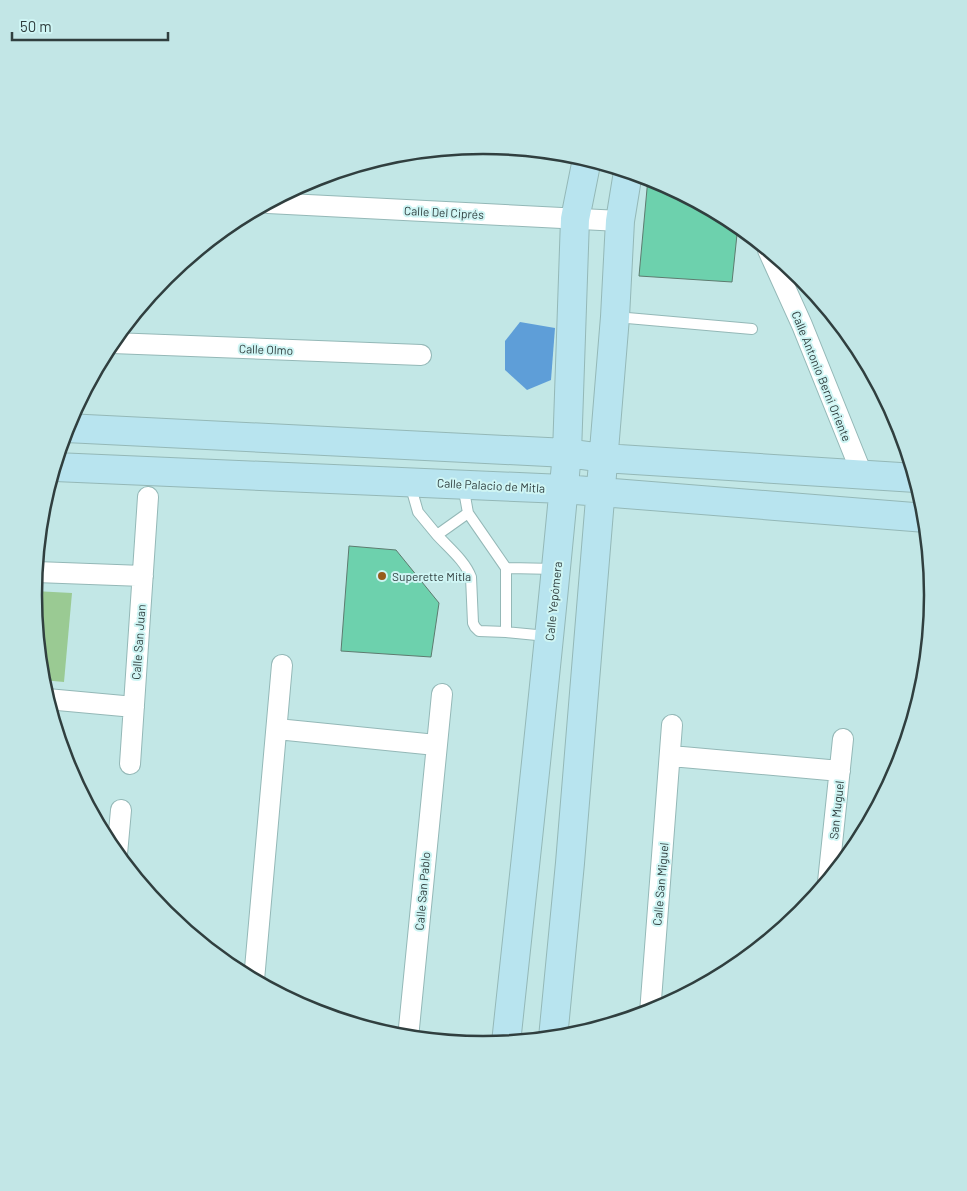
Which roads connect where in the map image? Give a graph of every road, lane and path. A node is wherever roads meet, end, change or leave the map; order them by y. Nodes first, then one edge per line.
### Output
1 (585, 167) edge
2 (627, 179) edge
3 (281, 204) edge
4 (575, 218) junction
5 (620, 221) junction
6 (775, 265) edge
7 (615, 317) junction
8 (752, 329) dead end
9 (122, 343) edge
10 (421, 355) dead end
11 (75, 428) edge
12 (567, 453) junction
13 (603, 458) junction
14 (62, 467) edge
15 (862, 474) junction
16 (908, 477) edge
17 (409, 482) junction
18 (463, 484) junction
19 (564, 489) junction
20 (600, 492) junction
21 (148, 497) dead end
22 (468, 513) junction
23 (917, 517) edge
24 (437, 534) junction
25 (506, 568) junction
26 (556, 569) junction
27 (43, 572) edge
28 (143, 576) junction
29 (506, 632) junction
30 (549, 636) junction
31 (282, 665) dead end
32 (442, 694) dead end
33 (55, 700) edge
34 (134, 707) junction
35 (672, 725) dead end
36 (276, 729) junction
37 (843, 739) dead end
38 (436, 745) junction
39 (671, 756) junction
40 (130, 764) dead end
41 (840, 771) junction
42 (121, 810) dead end
43 (118, 842) edge
44 (829, 868) edge
45 (255, 972) edge
46 (651, 1003) edge
47 (409, 1030) edge
48 (555, 1031) edge
49 (507, 1036) edge

1 - 4 main road, Calle Yepómera
2 - 5 main road
3 - 4 street, Calle Del Ciprés
4 - 5 street, Calle Del Ciprés
4 - 12 main road, Calle Yepómera
5 - 7 main road
6 - 15 street, Calle Antonio Berni Oriente
7 - 8 lane
7 - 13 main road
9 - 10 street, Calle Olmo
11 - 12 main road
12 - 13 main road
12 - 19 main road, Calle Yepómera
13 - 15 main road
13 - 20 main road
14 - 17 main road, Calle Palacio de Mitla
15 - 16 main road
17 - 18 main road, Calle Palacio de Mitla
17 - 24 lane
18 - 19 main road, Calle Palacio de Mitla
18 - 22 lane
19 - 20 main road, Calle Palacio de Mitla
19 - 26 main road, Calle Yepómera
20 - 23 main road, Calle Palacio de Mitla
20 - 48 main road
21 - 28 street, Calle San Juan
22 - 24 lane
22 - 25 lane
24 - 29 lane
25 - 26 lane
25 - 29 lane
26 - 30 main road, Calle Yepómera
27 - 28 street
28 - 34 street, Calle San Juan
29 - 30 lane
30 - 49 main road, Calle Yepómera
31 - 36 street
32 - 38 street, Calle San Pablo
33 - 34 street
34 - 40 street, Calle San Juan
35 - 39 street, Calle San Miguel
36 - 38 street
36 - 45 street
37 - 41 street, San Muguel
38 - 47 street, Calle San Pablo
39 - 41 street
39 - 46 street, Calle San Miguel
41 - 44 street, San Muguel
42 - 43 street

